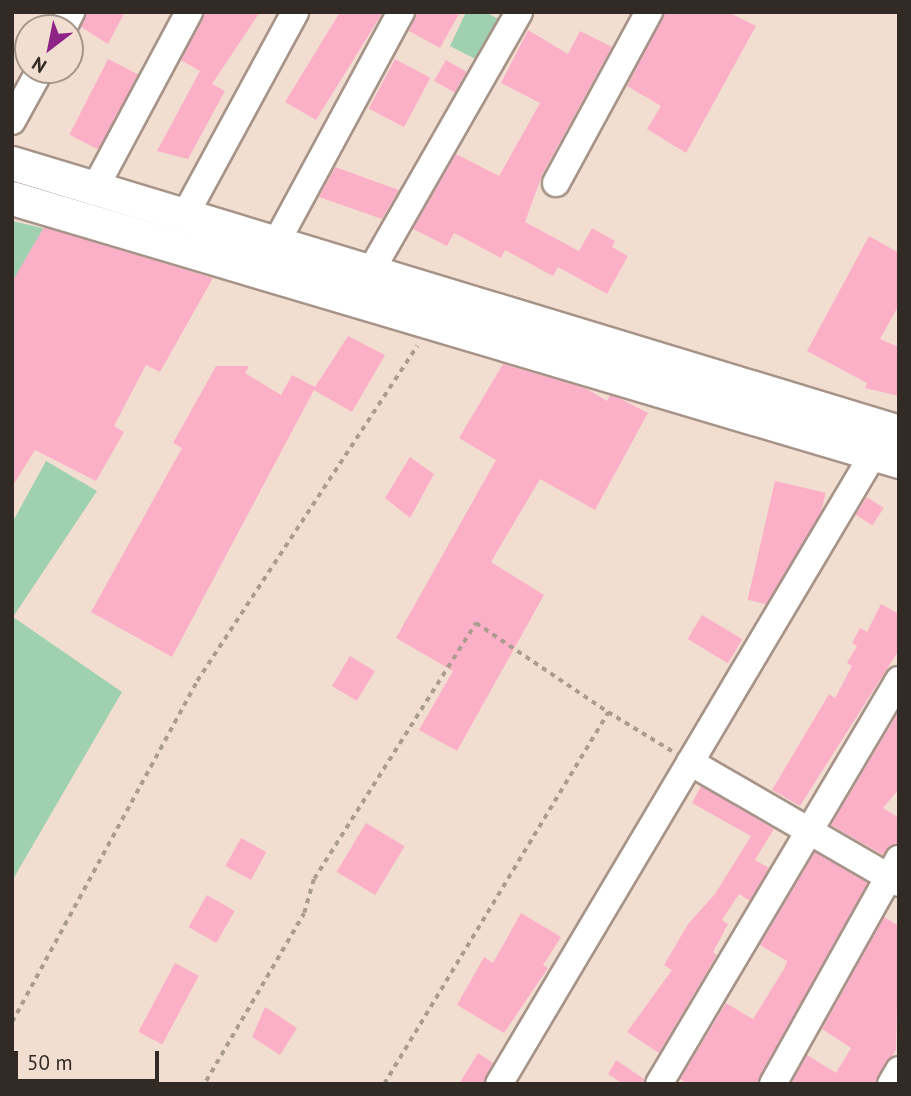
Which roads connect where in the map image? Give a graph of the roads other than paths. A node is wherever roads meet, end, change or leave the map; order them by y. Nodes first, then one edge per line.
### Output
1 (189, 12) edge
2 (295, 12) edge
3 (401, 12) edge
4 (519, 12) edge
5 (649, 12) edge
6 (32, 84) edge
7 (12, 121) edge
8 (12, 163) edge
9 (555, 183) dead end
10 (95, 188) junction
11 (12, 198) edge
12 (185, 215) junction
13 (276, 243) junction
14 (372, 269) junction
15 (899, 432) edge
16 (886, 457) edge
17 (899, 680) edge
18 (690, 762) junction
19 (808, 830) junction
20 (896, 873) edge
21 (899, 1070) edge
22 (499, 1084) edge
23 (659, 1084) edge
24 (773, 1084) edge
25 (891, 1084) edge

1 - 10 street
2 - 12 street
3 - 13 street
4 - 14 street
5 - 9 street
6 - 7 street
8 - 10 main road
10 - 12 main road
11 - 16 main road
12 - 13 main road
13 - 14 main road
14 - 15 main road
16 - 18 street
17 - 19 street
18 - 19 street
18 - 22 street
19 - 20 street
19 - 23 street
20 - 24 street
21 - 25 street

